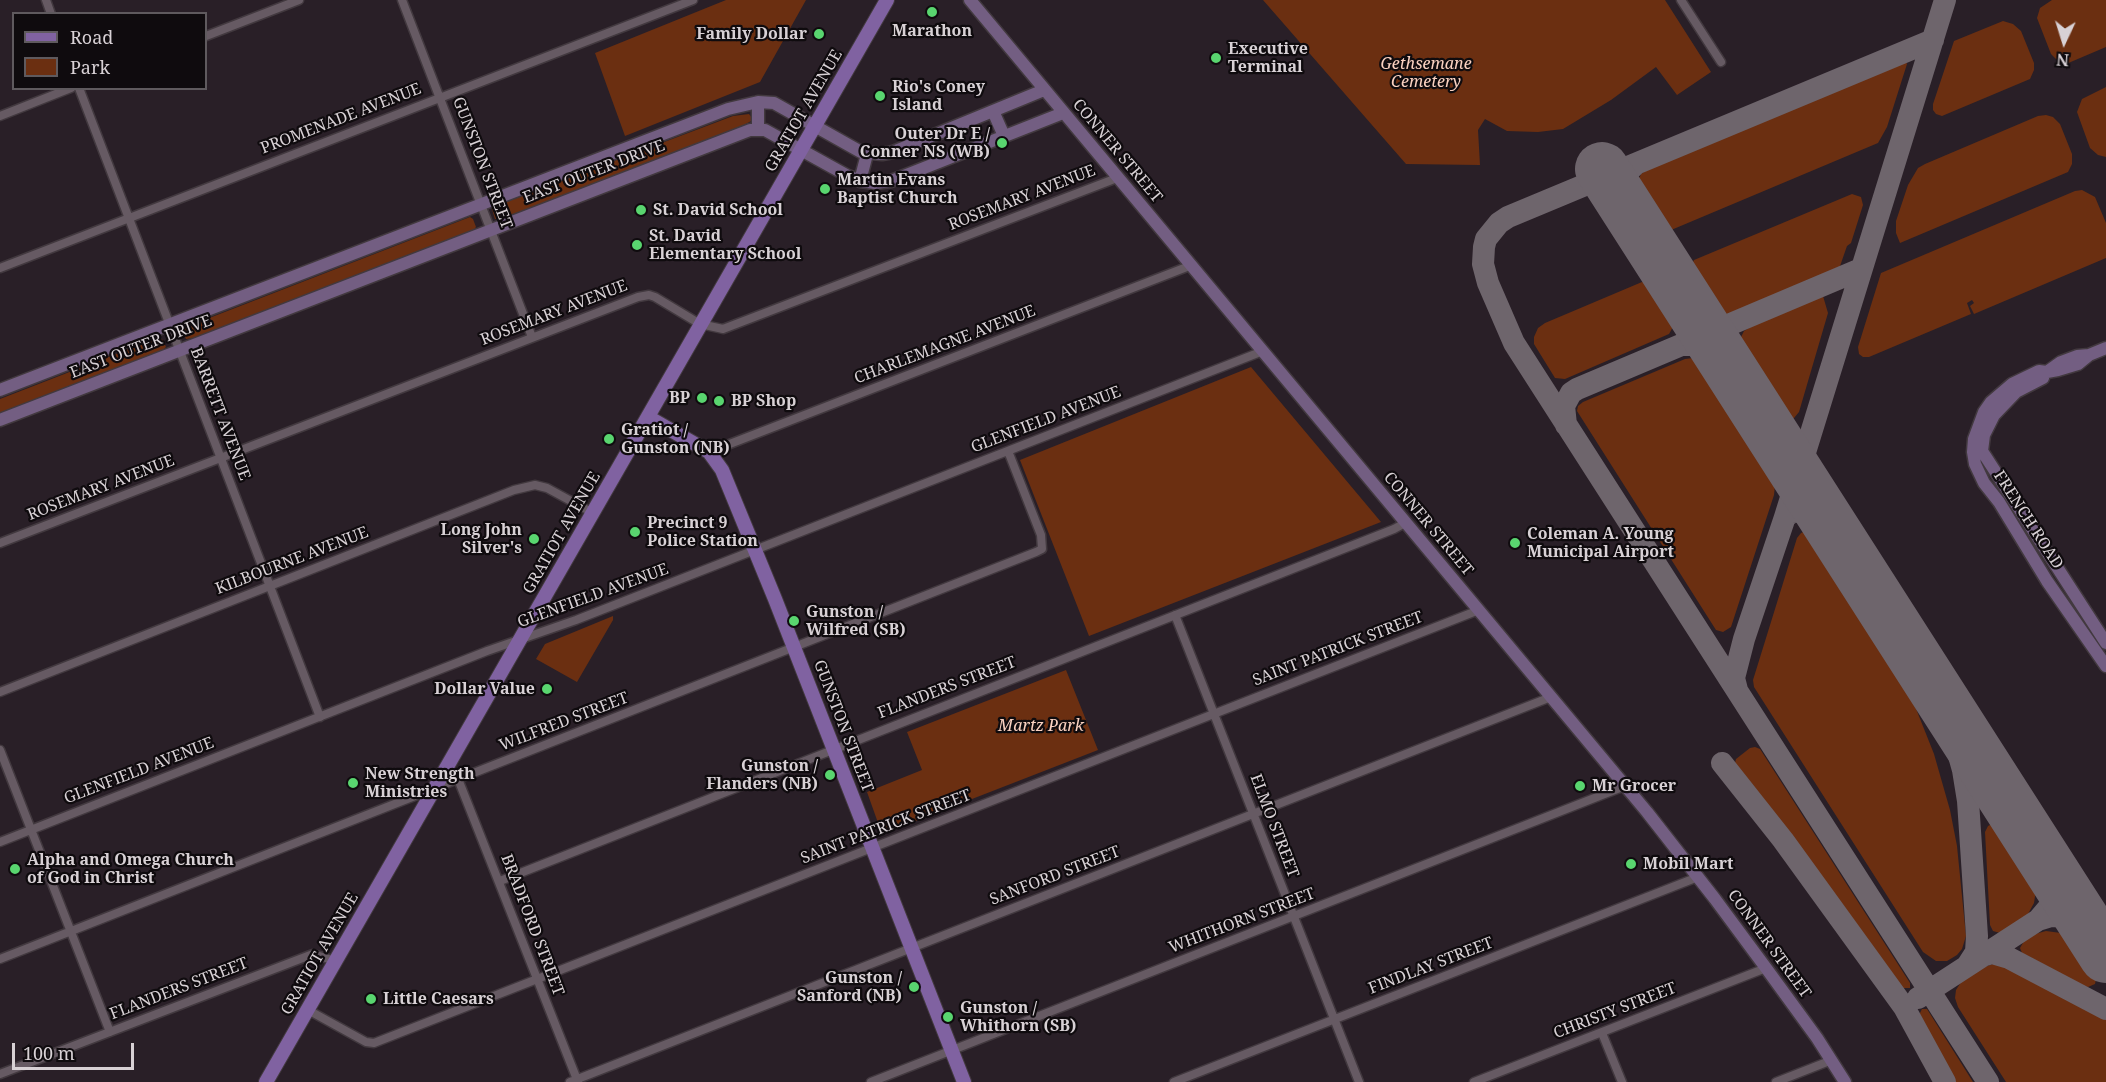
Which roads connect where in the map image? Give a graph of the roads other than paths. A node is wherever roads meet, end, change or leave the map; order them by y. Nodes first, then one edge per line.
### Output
1 (299, 0) edge
2 (402, 0) edge
3 (693, 0) edge
4 (887, 0) edge
5 (970, 0) edge
6 (1681, 0) edge
7 (207, 36) edge
8 (1721, 62) dead end
9 (65, 90) edge
10 (80, 90) edge
11 (1044, 90) junction
12 (439, 98) junction
13 (758, 102) junction
14 (993, 111) junction
15 (1064, 113) junction
16 (0, 116) edge
17 (815, 126) junction
18 (758, 129) junction
19 (1004, 136) junction
20 (802, 149) junction
21 (867, 154) junction
22 (1117, 178) junction
23 (860, 181) junction
24 (481, 205) junction
25 (129, 218) junction
26 (491, 229) junction
27 (1192, 265) junction
28 (0, 268) edge
29 (700, 324) junction
30 (170, 325) junction
31 (532, 338) junction
32 (2106, 348) edge
33 (180, 350) junction
34 (1263, 351) junction
35 (2043, 372) junction
36 (0, 390) edge
37 (648, 417) junction
38 (0, 420) edge
39 (1008, 451) junction
40 (708, 452) junction
41 (221, 458) junction
42 (592, 513) junction
43 (1405, 522) junction
44 (0, 543) edge
45 (755, 550) junction
46 (270, 586) junction
47 (1479, 610) junction
48 (1175, 615) junction
49 (521, 639) junction
50 (2106, 643) edge
51 (795, 648) junction
52 (2106, 666) edge
53 (0, 692) edge
54 (1551, 697) junction
55 (1214, 714) junction
56 (320, 717) junction
57 (834, 748) junction
58 (0, 750) edge
59 (458, 779) junction
60 (1625, 786) junction
61 (435, 789) junction
62 (1253, 814) junction
63 (31, 830) junction
64 (0, 842) edge
65 (873, 848) junction
66 (1698, 877) junction
67 (500, 881) junction
68 (1294, 917) junction
69 (71, 932) junction
70 (912, 948) junction
71 (0, 959) edge
72 (335, 961) junction
73 (1766, 968) junction
74 (538, 980) junction
75 (308, 1010) junction
76 (1334, 1020) junction
77 (110, 1032) junction
78 (1602, 1033) junction
79 (952, 1050) junction
80 (1832, 1060) junction
81 (0, 1074) edge
82 (575, 1081) edge
83 (266, 1082) edge
84 (871, 1082) edge
85 (964, 1082) edge
86 (1174, 1082) edge
87 (1359, 1082) edge
88 (1474, 1082) edge
89 (1622, 1082) edge
90 (1776, 1082) edge
91 (1845, 1082) edge

1 - 7 street
2 - 12 street, GUNSTON STREET
3 - 12 street, PROMENADE AVENUE
4 - 17 main road, GRATIOT AVENUE
5 - 11 street, CONNER STREET
6 - 8 street
9 - 16 street
10 - 25 street, BARRETT AVENUE
11 - 14 street
11 - 15 street, CONNER STREET
12 - 24 street, GUNSTON STREET
12 - 25 street, PROMENADE AVENUE
13 - 17 street, EAST OUTER DRIVE
13 - 18 street
13 - 24 street, EAST OUTER DRIVE
14 - 19 street
14 - 21 street
15 - 19 street
15 - 22 street, CONNER STREET
17 - 20 main road, GRATIOT AVENUE
17 - 21 street, EAST OUTER DRIVE
18 - 20 street
18 - 26 street, EAST OUTER DRIVE
19 - 23 street
20 - 23 street
20 - 29 main road, GRATIOT AVENUE
21 - 23 street
22 - 27 street, CONNER STREET
22 - 29 street, ROSEMARY AVENUE
24 - 26 street, GUNSTON STREET
24 - 30 street, EAST OUTER DRIVE
25 - 28 street, PROMENADE AVENUE
25 - 30 street, BARRETT AVENUE
26 - 31 street, GUNSTON STREET
26 - 33 street, EAST OUTER DRIVE
27 - 34 street, CONNER STREET
27 - 40 street, CHARLEMAGNE AVENUE
29 - 31 street, ROSEMARY AVENUE
29 - 37 main road, GRATIOT AVENUE
30 - 33 street, BARRETT AVENUE
30 - 36 street, EAST OUTER DRIVE
31 - 41 street, ROSEMARY AVENUE
32 - 35 street
33 - 38 street, EAST OUTER DRIVE
33 - 41 street, BARRETT AVENUE
34 - 39 street, GLENFIELD AVENUE
34 - 43 street, CONNER STREET
35 - 50 street
35 - 52 street, FRENCH ROAD
37 - 40 main road, GUNSTON STREET
37 - 42 main road, GRATIOT AVENUE
39 - 45 street, GLENFIELD AVENUE
39 - 51 street, WILFRED STREET
40 - 45 main road, GUNSTON STREET
41 - 44 street, ROSEMARY AVENUE
41 - 46 street, BARRETT AVENUE
42 - 46 street, KILBOURNE AVENUE
42 - 49 main road, GRATIOT AVENUE
43 - 47 street, CONNER STREET
43 - 48 street, FLANDERS STREET
45 - 49 street, GLENFIELD AVENUE
45 - 51 main road, GUNSTON STREET
46 - 53 street, KILBOURNE AVENUE
46 - 56 street, BARRETT AVENUE
47 - 54 street, CONNER STREET
47 - 55 street, SAINT PATRICK STREET
48 - 55 street, ELMO STREET
48 - 57 street, FLANDERS STREET
49 - 56 street, GLENFIELD AVENUE
49 - 61 main road, GRATIOT AVENUE
51 - 57 main road, GUNSTON STREET
51 - 59 street, WILFRED STREET
54 - 60 street, CONNER STREET
54 - 62 street, SANFORD STREET
55 - 62 street, ELMO STREET
55 - 65 street, SAINT PATRICK STREET
56 - 63 street, GLENFIELD AVENUE
57 - 65 main road, GUNSTON STREET
57 - 67 street, FLANDERS STREET
58 - 63 street
59 - 61 street, WILFRED STREET
59 - 67 street, BRADFORD STREET
60 - 66 street, CONNER STREET
60 - 68 street, WHITHORN STREET
61 - 69 street, WILFRED STREET
61 - 72 main road, GRATIOT AVENUE
62 - 68 street, ELMO STREET
62 - 70 street, SANFORD STREET
63 - 64 street, GLENFIELD AVENUE
63 - 69 street
65 - 70 main road, GUNSTON STREET
65 - 74 street, SAINT PATRICK STREET
66 - 73 street, CONNER STREET
66 - 76 street, FINDLAY STREET
67 - 74 street, BRADFORD STREET
68 - 76 street, ELMO STREET
68 - 79 street, WHITHORN STREET
69 - 71 street, WILFRED STREET
69 - 77 street
70 - 79 main road, GUNSTON STREET
70 - 82 street, SANFORD STREET
72 - 75 main road, GRATIOT AVENUE
72 - 77 street, FLANDERS STREET
73 - 78 street, CHRISTY STREET
73 - 80 street, CONNER STREET
74 - 75 street, SAINT PATRICK STREET
74 - 82 street, BRADFORD STREET
75 - 83 main road, GRATIOT AVENUE
76 - 86 street, FINDLAY STREET
76 - 87 street, ELMO STREET
77 - 81 street, FLANDERS STREET
78 - 88 street, CHRISTY STREET
78 - 89 street
79 - 84 street, WHITHORN STREET
79 - 85 main road, GUNSTON STREET
80 - 90 street
80 - 91 street, CONNER STREET

